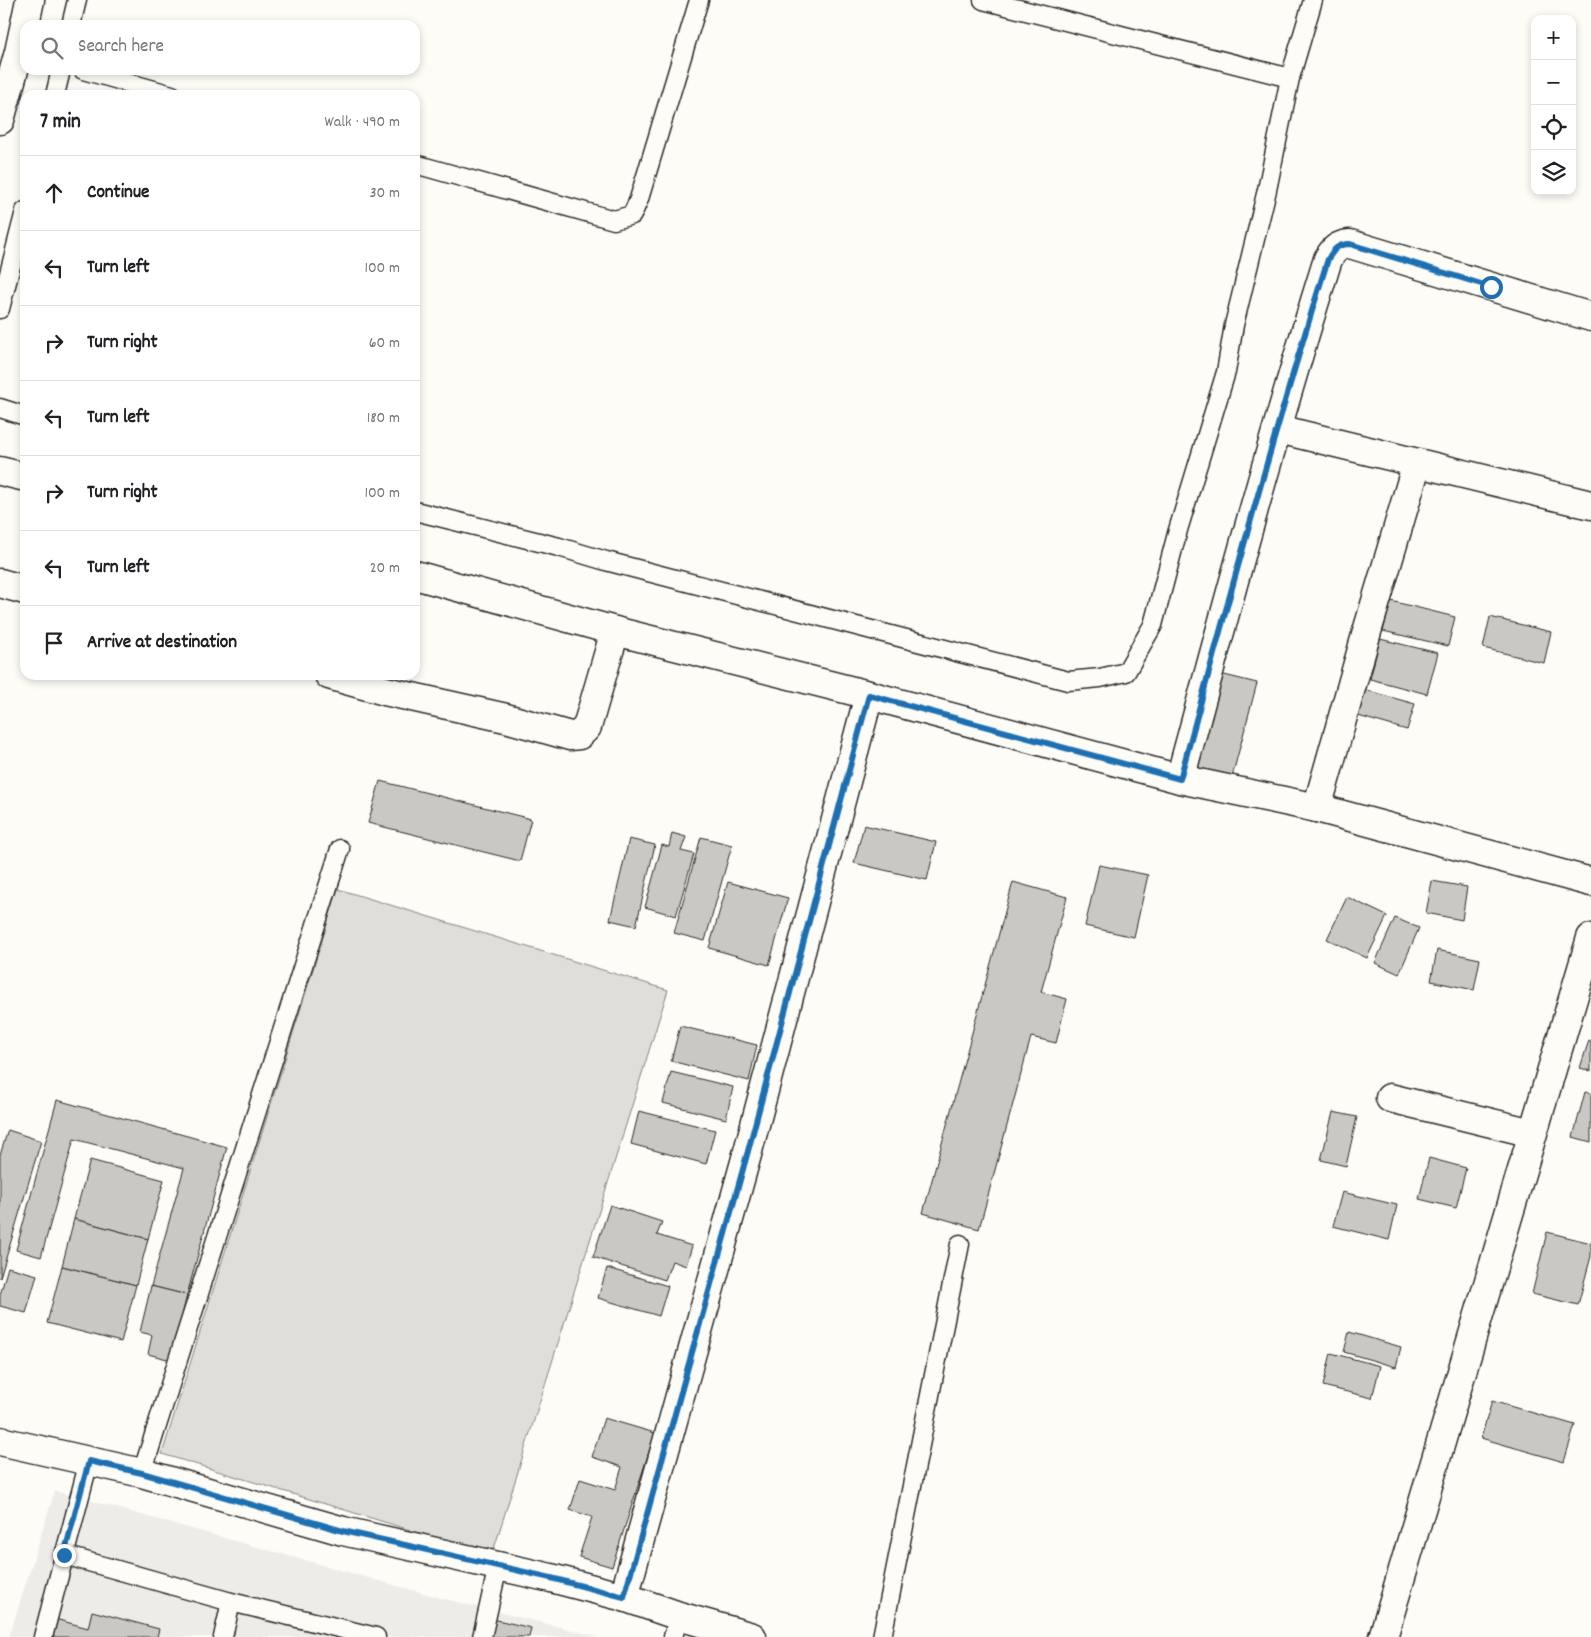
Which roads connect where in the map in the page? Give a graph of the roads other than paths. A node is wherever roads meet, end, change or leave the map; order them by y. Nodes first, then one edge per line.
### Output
1 (30, 0) edge
2 (77, 0) edge
3 (699, 0) edge
4 (983, 0) edge
5 (1313, 0) edge
6 (26, 20) edge
7 (72, 20) edge
8 (20, 47) edge
9 (60, 75) edge
10 (101, 75) edge
11 (1290, 78) junction
12 (56, 90) edge
13 (154, 90) edge
14 (0, 120) edge
15 (420, 165) edge
16 (20, 231) edge
17 (0, 310) edge
18 (1591, 317) edge
19 (0, 408) edge
20 (20, 414) edge
21 (1278, 429) junction
22 (1417, 463) junction
23 (1591, 505) edge
24 (420, 513) edge
25 (420, 576) edge
26 (0, 583) edge
27 (20, 589) edge
28 (615, 630) junction
29 (346, 680) edge
30 (869, 695) junction
31 (1180, 779) junction
32 (1317, 808) junction
33 (340, 849) dead end
34 (1591, 882) edge
35 (1591, 938) edge
36 (1390, 1098) dead end
37 (1532, 1133) junction
38 (960, 1244) dead end
39 (0, 1441) edge
40 (89, 1461) junction
41 (142, 1473) junction
42 (64, 1555) junction
43 (498, 1566) junction
44 (624, 1597) junction
45 (231, 1602) junction
46 (676, 1626) edge
47 (43, 1637) edge
48 (223, 1637) edge
49 (376, 1637) edge
50 (482, 1637) edge
51 (752, 1637) edge
52 (882, 1637) edge
53 (1383, 1637) edge

1 - 6 street
2 - 7 lane
3 - 15 lane
4 - 11 lane
5 - 11 lane
8 - 14 street
9 - 12 lane
10 - 13 lane
11 - 24 lane
16 - 17 lane
18 - 21 street
19 - 20 lane
21 - 22 street
21 - 31 street
22 - 23 street
22 - 32 street
25 - 28 street
26 - 27 street
28 - 29 street
28 - 30 street
30 - 31 street
30 - 44 street
31 - 32 street
32 - 34 street
33 - 41 lane
35 - 37 street
36 - 37 street
37 - 53 street
38 - 52 lane
39 - 40 street
40 - 41 street
40 - 42 lane
41 - 43 street
42 - 45 lane
42 - 47 lane
43 - 44 street
43 - 50 lane
44 - 46 street
45 - 48 lane
45 - 49 lane
46 - 51 street

